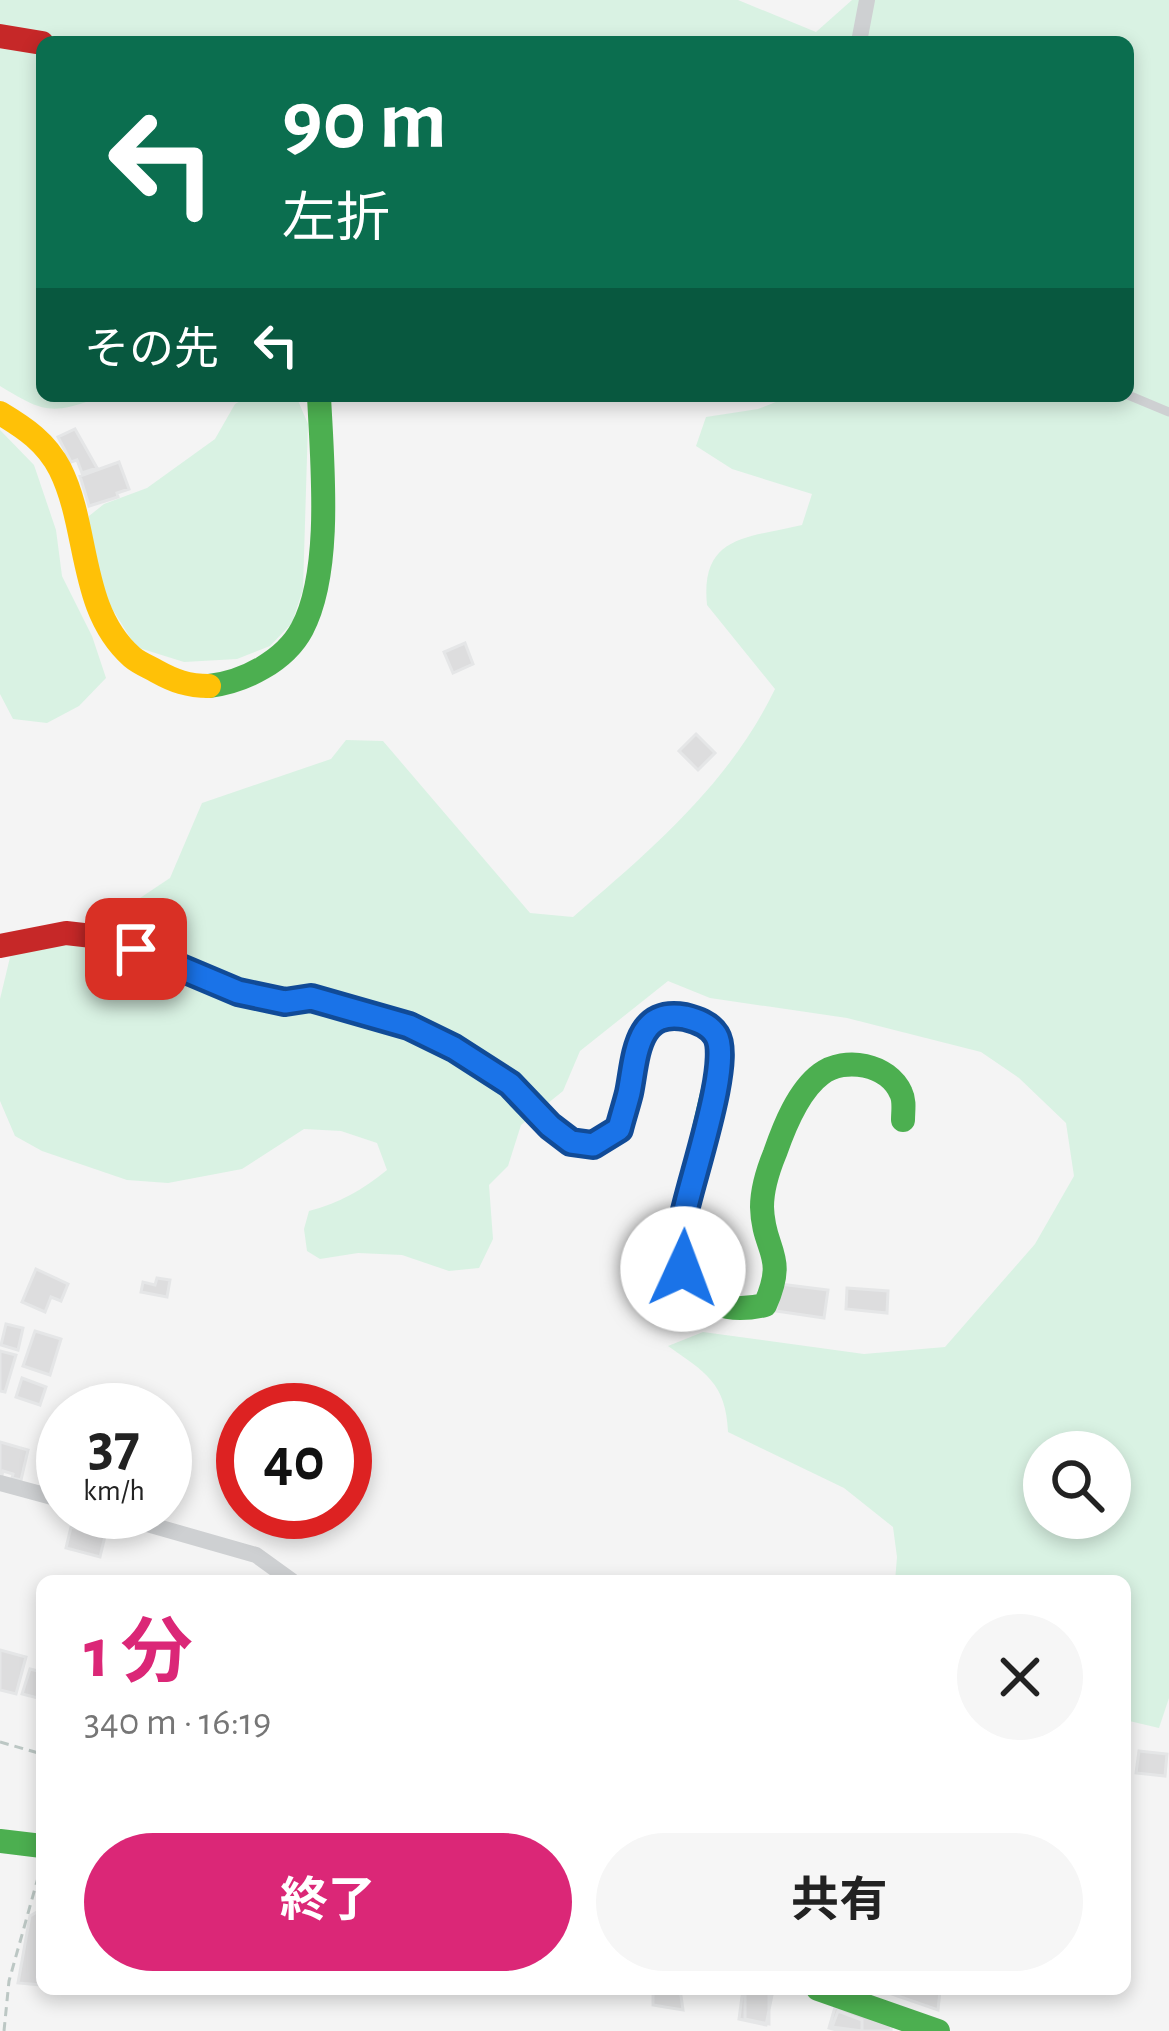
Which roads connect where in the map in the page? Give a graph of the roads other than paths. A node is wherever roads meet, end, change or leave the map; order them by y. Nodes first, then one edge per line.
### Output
1 (867, 0) edge
2 (0, 36) edge
3 (860, 36) edge
4 (36, 42) edge
5 (1134, 397) edge
6 (319, 402) edge
7 (0, 412) edge
8 (1169, 412) edge
9 (0, 946) edge
10 (903, 1120) dead end
11 (0, 1483) edge
12 (36, 1493) edge
13 (192, 1537) edge
14 (284, 1575) edge
15 (0, 1841) edge
16 (36, 1845) edge
17 (835, 1995) edge
18 (938, 2031) edge

1 - 3 street
2 - 4 street
5 - 8 lane
6 - 7 street
9 - 10 street
11 - 12 street
13 - 14 street
15 - 16 street
17 - 18 street

